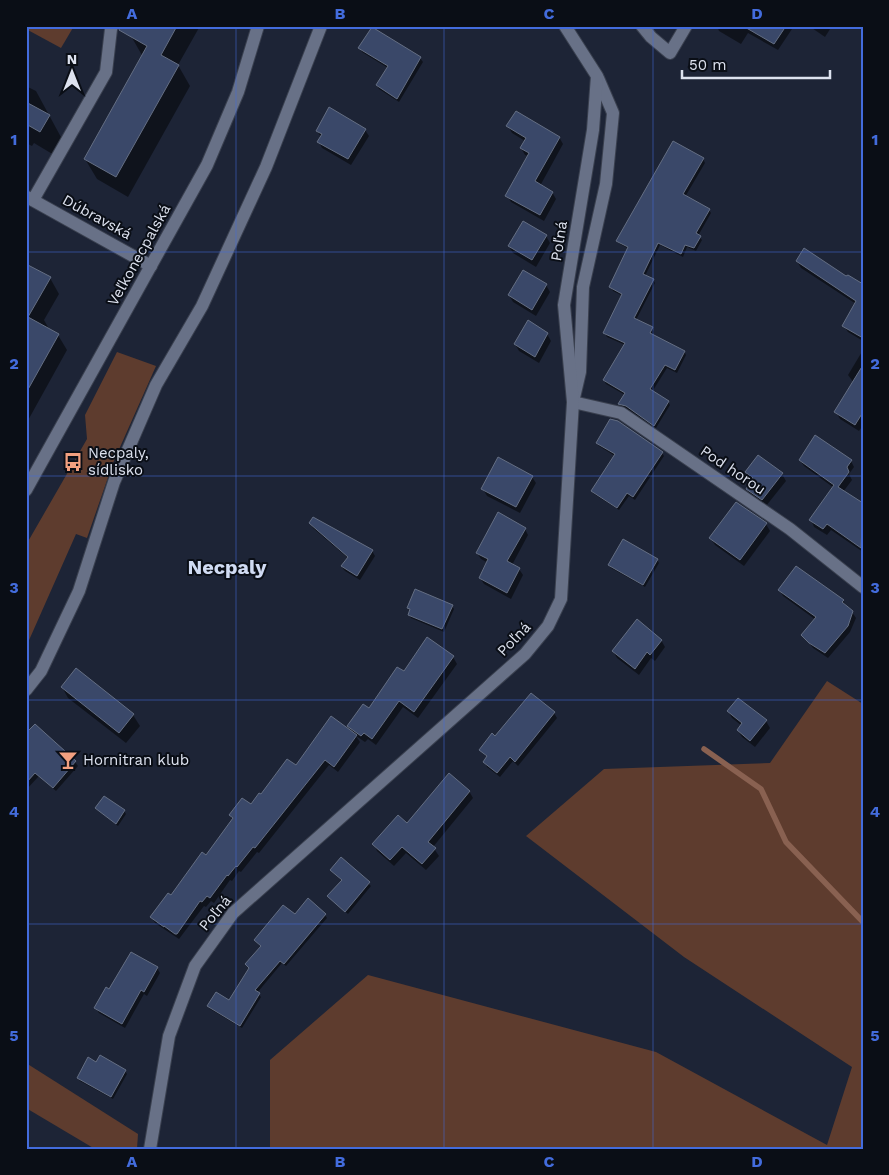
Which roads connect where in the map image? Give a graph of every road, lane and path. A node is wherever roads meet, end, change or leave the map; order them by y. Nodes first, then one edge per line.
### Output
1 (112, 26) edge
2 (258, 26) edge
3 (321, 26) edge
4 (565, 26) edge
5 (642, 26) edge
6 (686, 26) edge
7 (597, 76) junction
8 (30, 199) edge
9 (151, 266) junction
10 (573, 402) junction
11 (26, 490) edge
12 (863, 587) edge
13 (26, 690) edge
14 (150, 1149) edge

1 - 8 street
2 - 9 street, Veľkonecpalská
3 - 13 street
4 - 7 street
5 - 6 street
7 - 10 street, Poľná
7 - 10 street
8 - 9 street, Dúbravská
9 - 11 street, Veľkonecpalská
10 - 12 street, Pod horou
10 - 14 street, Poľná

